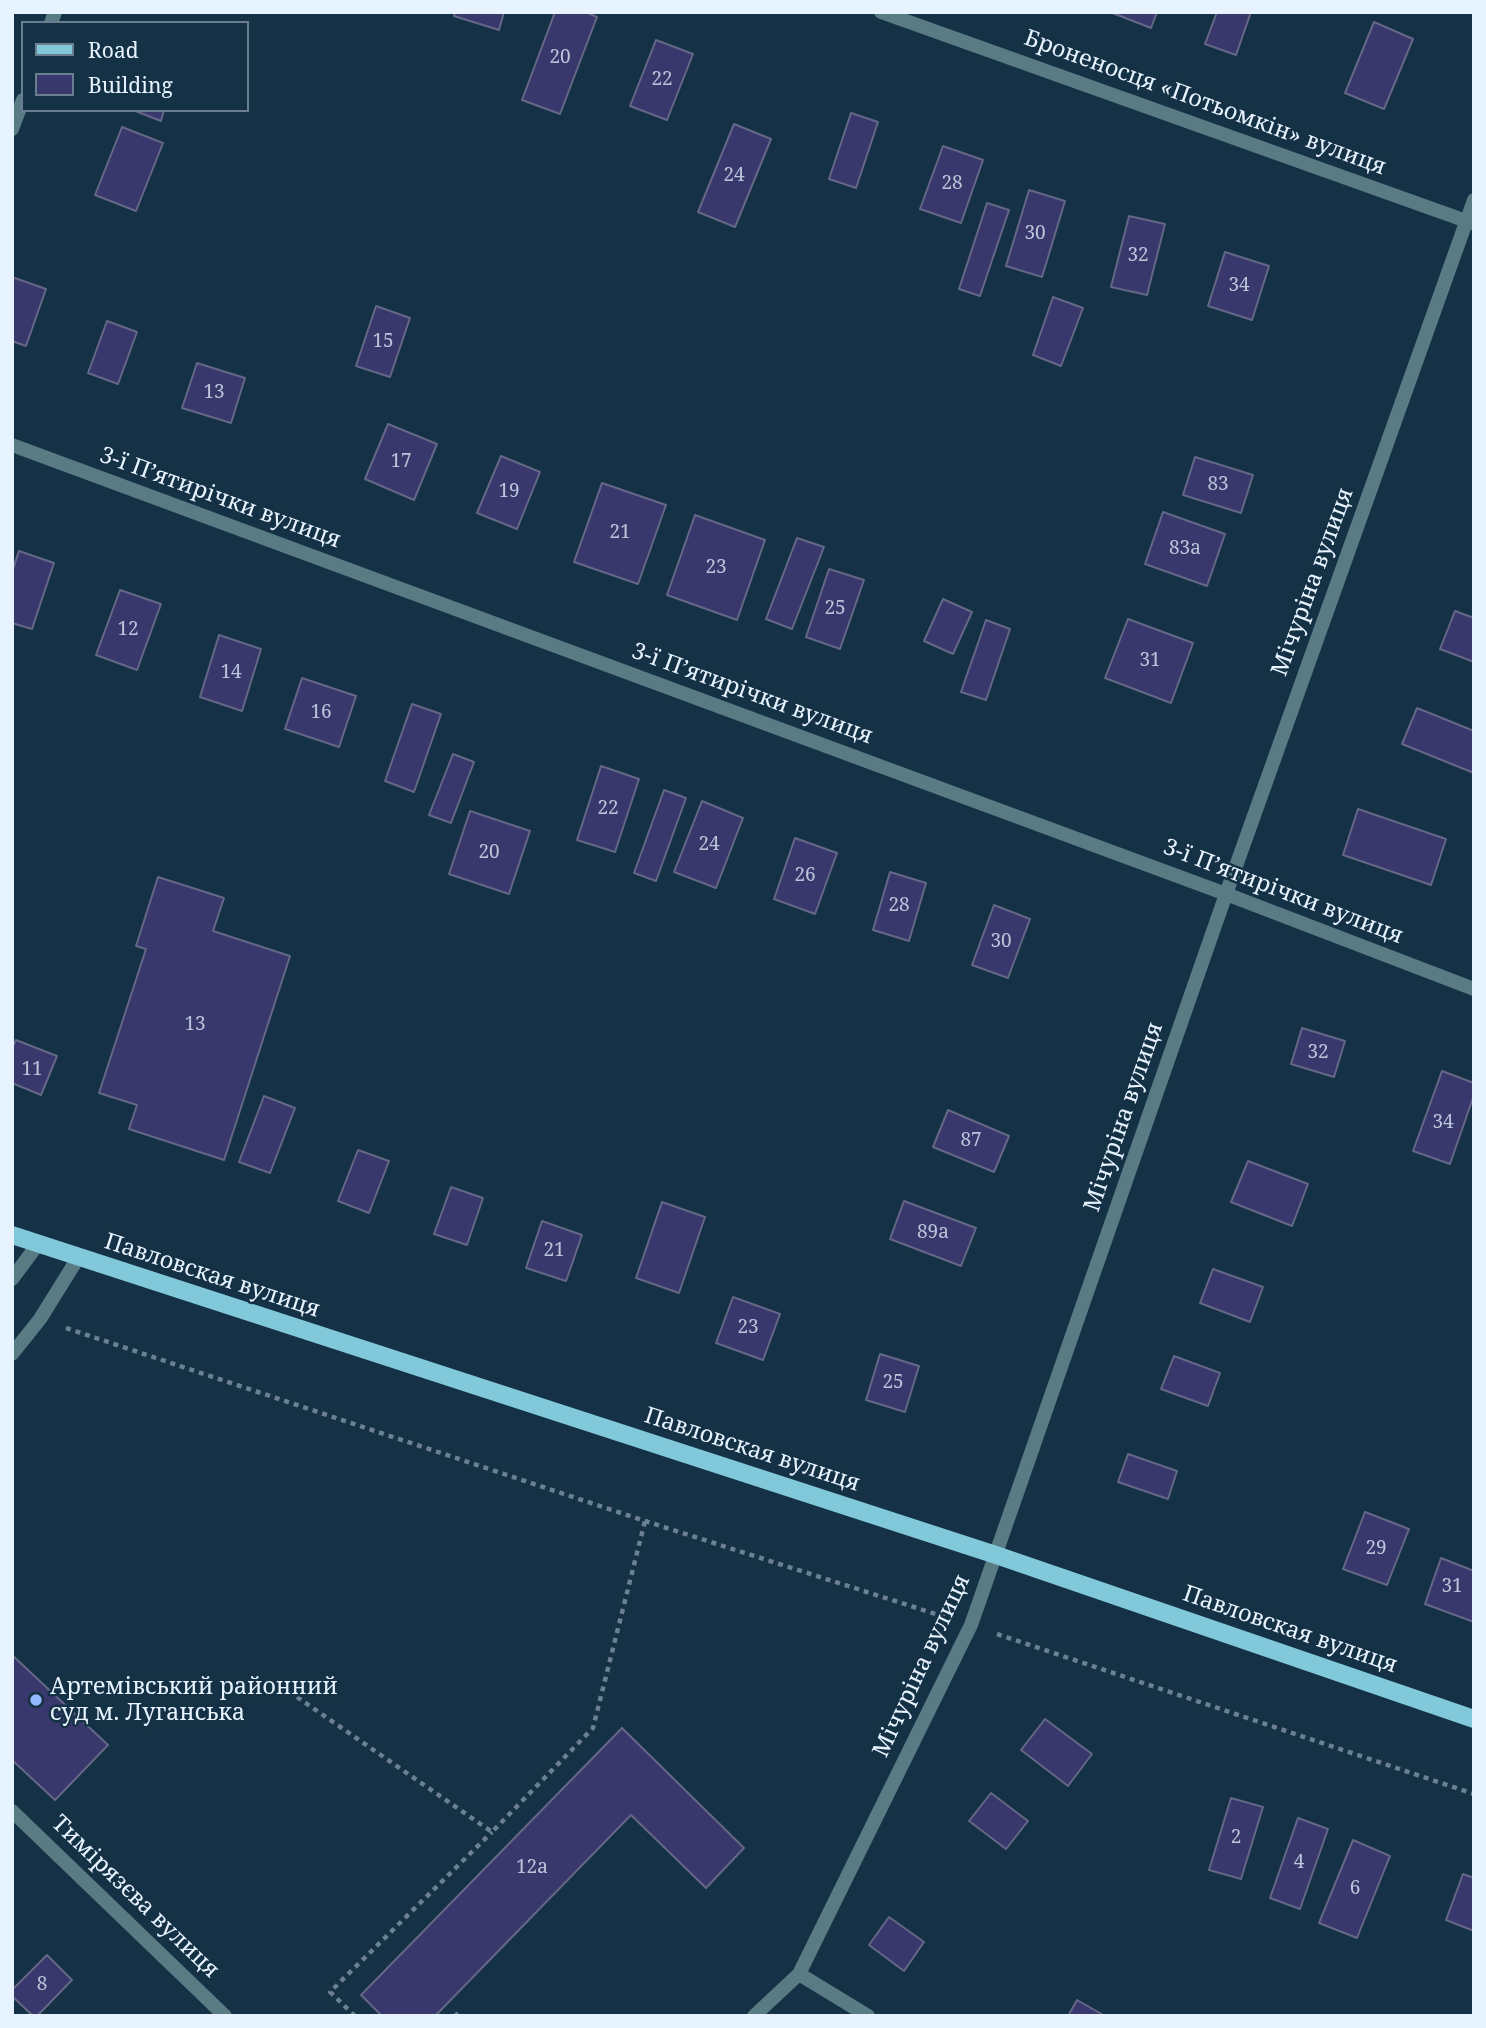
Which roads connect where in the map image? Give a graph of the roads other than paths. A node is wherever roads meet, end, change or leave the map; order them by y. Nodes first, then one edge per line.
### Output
1 (881, 12) edge
2 (21, 105) edge
3 (12, 129) edge
4 (1474, 201) edge
5 (1470, 222) edge
6 (12, 445) edge
7 (1226, 894) junction
8 (1474, 989) edge
9 (12, 1235) edge
10 (38, 1244) junction
11 (78, 1258) junction
12 (12, 1279) edge
13 (12, 1354) edge
14 (996, 1555) junction
15 (1474, 1720) edge
16 (12, 1811) edge
17 (799, 1974) junction
18 (225, 2016) edge
19 (754, 2016) edge
20 (868, 2016) edge

1 - 5 street, Броненосця «Потьомкін» вулиця
2 - 3 street
4 - 5 street, Мічуріна вулиця
5 - 7 street, Мічуріна вулиця
6 - 7 street, 3-ї П’ятирічки вулиця
7 - 8 street, 3-ї П’ятирічки вулиця
7 - 14 street, Мічуріна вулиця
9 - 10 main road, Павловская вулиця
10 - 11 main road, Павловская вулиця
10 - 12 street
11 - 13 street
11 - 14 main road, Павловская вулиця
14 - 15 main road, Павловская вулиця
14 - 17 street, Мічуріна вулиця
16 - 18 street, Тимірязєва вулиця
17 - 19 street, Мічуріна вулиця
17 - 20 street

